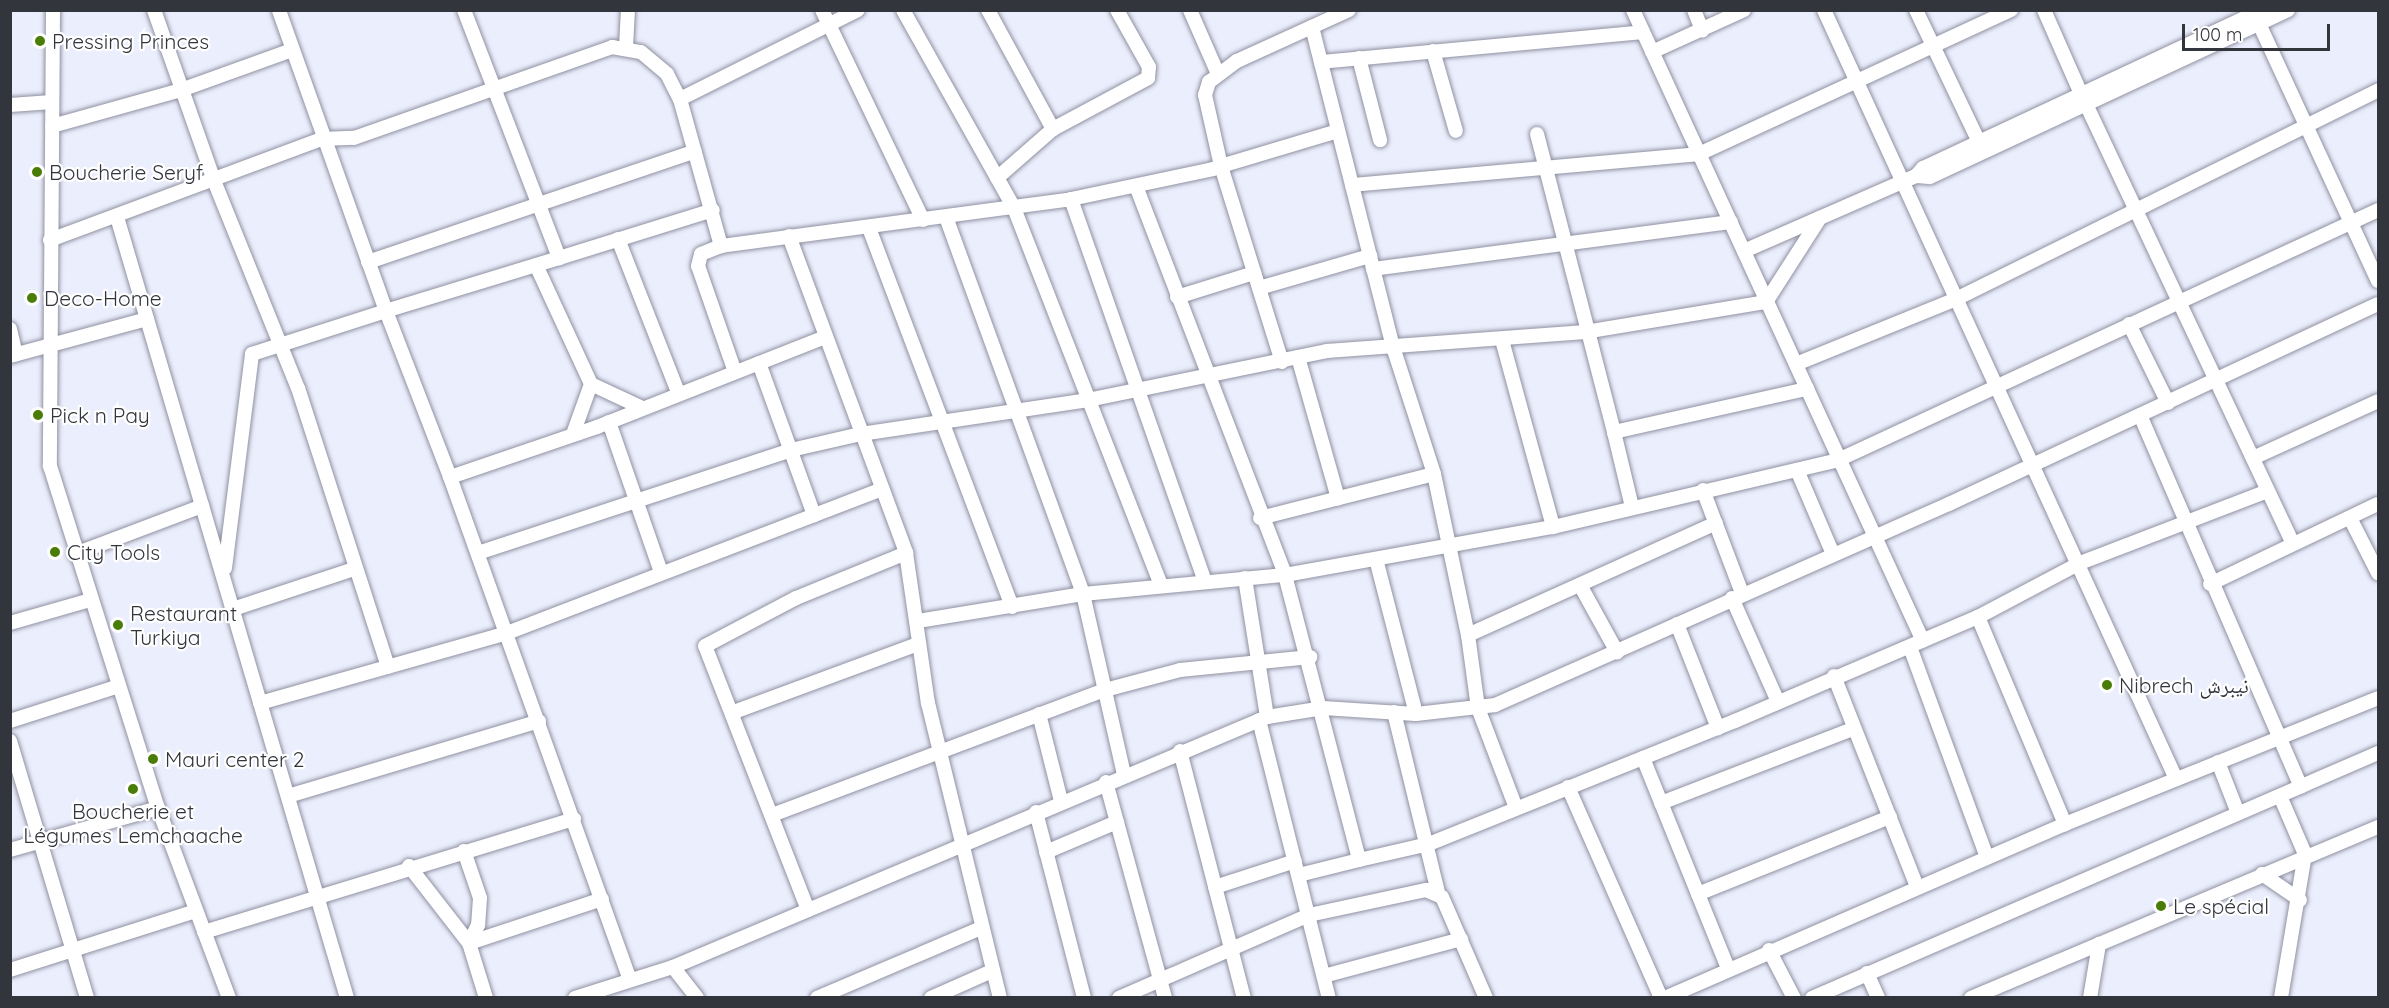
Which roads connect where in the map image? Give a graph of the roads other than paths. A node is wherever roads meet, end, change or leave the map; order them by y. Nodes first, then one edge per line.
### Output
1 (154, 10) edge
2 (279, 10) edge
3 (464, 10) edge
4 (628, 10) edge
5 (822, 10) edge
6 (858, 10) edge
7 (903, 10) edge
8 (988, 10) edge
9 (1117, 10) edge
10 (1190, 10) edge
11 (1349, 10) edge
12 (1633, 10) edge
13 (1694, 10) edge
14 (1744, 10) edge
15 (1824, 10) edge
16 (1916, 10) edge
17 (2011, 10) edge
18 (2044, 10) edge
19 (2288, 10) edge
20 (54, 11) edge
21 (2257, 15) edge
22 (830, 26) junction
23 (1312, 27) junction
24 (1702, 30) junction
25 (1642, 32) junction
26 (627, 47) junction
27 (1933, 47) junction
28 (292, 50) junction
29 (1433, 51) junction
30 (1652, 52) junction
31 (1359, 58) junction
32 (1321, 62) junction
33 (1218, 74) junction
34 (1856, 82) junction
35 (494, 89) junction
36 (181, 90) junction
37 (2379, 90) edge
38 (680, 99) junction
39 (2084, 99) junction
40 (52, 102) junction
41 (10, 105) edge
42 (2305, 123) junction
43 (52, 126) junction
44 (1053, 129) junction
45 (1338, 131) junction
46 (1456, 131) dead end
47 (1537, 135) dead end
48 (321, 139) junction
49 (1380, 140) dead end
50 (1979, 142) junction
51 (695, 151) junction
52 (1699, 154) junction
53 (1544, 165) junction
54 (1221, 166) junction
55 (1916, 176) junction
56 (997, 178) junction
57 (215, 183) junction
58 (1902, 183) junction
59 (1352, 185) junction
60 (1136, 186) junction
61 (1071, 199) junction
62 (536, 206) junction
63 (1014, 208) junction
64 (2138, 208) junction
65 (712, 210) junction
66 (2379, 210) edge
67 (117, 217) junction
68 (946, 217) junction
69 (1821, 218) junction
70 (923, 220) junction
71 (1731, 222) junction
72 (2352, 223) junction
73 (869, 228) junction
74 (789, 236) junction
75 (618, 239) junction
76 (50, 240) junction
77 (721, 246) junction
78 (1565, 247) junction
79 (1744, 251) junction
80 (559, 258) junction
81 (368, 262) junction
82 (1372, 263) junction
83 (536, 265) junction
84 (1254, 273) junction
85 (2379, 281) edge
86 (1259, 288) junction
87 (1177, 297) junction
88 (1956, 299) junction
89 (2180, 300) junction
90 (1766, 302) junction
91 (2379, 304) edge
92 (386, 311) junction
93 (147, 319) junction
94 (2129, 324) junction
95 (10, 329) edge
96 (1585, 332) junction
97 (826, 337) junction
98 (1502, 340) junction
99 (280, 344) junction
100 (48, 346) junction
101 (1394, 350) junction
102 (13, 355) edge
103 (1298, 357) junction
104 (759, 363) junction
105 (1282, 363) junction
106 (1796, 364) junction
107 (735, 372) junction
108 (1208, 378) junction
109 (2216, 378) junction
110 (591, 384) junction
111 (1994, 386) junction
112 (1807, 389) junction
113 (1138, 391) junction
114 (678, 392) junction
115 (1088, 400) junction
116 (2379, 401) edge
117 (2168, 403) junction
118 (640, 407) junction
119 (1018, 411) junction
120 (2140, 415) junction
121 (609, 422) junction
122 (941, 424) junction
123 (1614, 432) junction
124 (573, 434) junction
125 (861, 434) junction
126 (791, 450) junction
127 (2253, 458) junction
128 (1839, 460) junction
129 (2030, 466) junction
130 (1797, 470) junction
131 (1434, 474) junction
132 (450, 477) junction
133 (882, 489) junction
134 (1703, 490) junction
135 (2268, 491) junction
136 (1338, 498) junction
137 (637, 500) junction
138 (2379, 504) edge
139 (202, 506) junction
140 (1632, 507) junction
141 (814, 515) junction
142 (1260, 518) junction
143 (2350, 518) junction
144 (2185, 522) junction
145 (1716, 524) junction
146 (1553, 527) junction
147 (1874, 536) junction
148 (2293, 544) junction
149 (1451, 546) junction
150 (478, 553) junction
151 (906, 553) junction
152 (75, 554) junction
153 (1833, 554) junction
154 (1376, 559) junction
155 (2080, 562) junction
156 (354, 570) junction
157 (661, 572) junction
158 (225, 573) junction
159 (2379, 573) edge
160 (1285, 575) junction
161 (1245, 578) junction
162 (1205, 581) junction
163 (2210, 584) junction
164 (1161, 585) junction
165 (1580, 585) junction
166 (1083, 594) junction
167 (1737, 595) junction
168 (90, 600) junction
169 (1012, 608) junction
170 (233, 609) junction
171 (1978, 617) junction
172 (918, 621) junction
173 (10, 623) edge
174 (1677, 624) junction
175 (507, 633) junction
176 (1468, 635) junction
177 (1923, 641) junction
178 (918, 644) junction
179 (1910, 647) junction
180 (1617, 652) junction
181 (1310, 657) junction
182 (1259, 664) junction
183 (387, 667) junction
184 (1834, 676) junction
185 (119, 686) junction
186 (1105, 690) junction
187 (2379, 698) edge
188 (1778, 702) junction
189 (260, 703) junction
190 (1323, 708) junction
191 (1478, 708) junction
192 (734, 712) junction
193 (1394, 712) junction
194 (1039, 714) junction
195 (1416, 714) junction
196 (1263, 719) junction
197 (10, 721) edge
198 (539, 721) junction
199 (1718, 728) junction
200 (1854, 729) junction
201 (2277, 740) junction
202 (10, 741) edge
203 (1180, 751) junction
204 (2379, 753) edge
205 (942, 756) junction
206 (1643, 758) junction
207 (2218, 762) junction
208 (1124, 775) junction
209 (2176, 779) junction
210 (1106, 782) junction
211 (1568, 787) junction
212 (2301, 787) junction
213 (288, 796) junction
214 (2280, 796) junction
215 (1061, 801) junction
216 (1661, 803) junction
217 (158, 808) junction
218 (1516, 808) junction
219 (1036, 812) junction
220 (2238, 813) junction
221 (772, 815) junction
222 (1890, 818) junction
223 (574, 819) junction
224 (1117, 822) junction
225 (2065, 824) junction
226 (2379, 827) edge
227 (38, 842) junction
228 (1429, 844) junction
229 (960, 846) junction
230 (10, 850) edge
231 (464, 851) junction
232 (1046, 852) junction
233 (2305, 854) junction
234 (1987, 857) junction
235 (1359, 860) junction
236 (1295, 861) junction
237 (409, 866) junction
238 (2262, 874) junction
239 (1299, 875) junction
240 (1215, 887) junction
241 (1917, 887) junction
242 (316, 893) junction
243 (1438, 893) junction
244 (1698, 894) junction
245 (602, 899) junction
246 (2300, 900) junction
247 (808, 910) junction
248 (196, 911) junction
249 (1309, 915) junction
250 (981, 928) junction
251 (204, 932) junction
252 (1461, 939) junction
253 (469, 943) junction
254 (2099, 944) junction
255 (1231, 946) junction
256 (72, 950) junction
257 (1768, 950) junction
258 (673, 967) junction
259 (1728, 968) junction
260 (10, 970) edge
261 (992, 971) junction
262 (1867, 973) junction
263 (1324, 976) junction
264 (1159, 977) junction
265 (630, 980) junction
266 (2282, 997) edge
267 (87, 998) edge
268 (229, 998) edge
269 (347, 998) edge
270 (486, 998) edge
271 (574, 998) edge
272 (697, 998) edge
273 (817, 998) edge
274 (931, 998) edge
275 (1000, 998) edge
276 (1084, 998) edge
277 (1119, 998) edge
278 (1165, 998) edge
279 (1244, 998) edge
280 (1329, 998) edge
281 (1486, 998) edge
282 (1663, 998) edge
283 (1794, 998) edge
284 (1812, 998) edge
285 (1878, 998) edge
286 (1971, 998) edge
287 (2090, 998) edge

1 - 36 street
2 - 28 street
3 - 35 street
4 - 26 street
5 - 22 street
6 - 22 street
7 - 56 street
8 - 44 street
9 - 44 street
10 - 33 street
11 - 23 street
12 - 25 street
13 - 24 street
14 - 24 street
15 - 34 street
16 - 27 street
17 - 27 street
18 - 39 street
19 - 21 street
20 - 40 street
21 - 39 street
21 - 42 street
22 - 38 street
22 - 70 street
23 - 32 street
23 - 33 street
24 - 30 street
25 - 29 street
25 - 30 street
26 - 35 street
26 - 38 street
27 - 34 street
27 - 50 street
28 - 36 street
28 - 48 street
29 - 31 street
29 - 46 street
30 - 52 street
31 - 32 street
31 - 49 street
32 - 45 street
33 - 54 street
34 - 52 street
34 - 58 street
35 - 48 street
35 - 62 street
36 - 43 street
36 - 57 street
37 - 42 street
38 - 51 street
39 - 50 street
39 - 55 street
39 - 64 street
40 - 41 street
40 - 43 street
42 - 64 street
42 - 72 street
43 - 76 street
44 - 56 street
45 - 54 street
45 - 59 street
47 - 53 street
48 - 57 street
48 - 81 street
50 - 55 street
51 - 62 street
51 - 65 street
52 - 53 street
52 - 71 street
53 - 59 street
53 - 78 street
54 - 60 street
54 - 84 street
55 - 58 street
56 - 63 street
57 - 67 street
57 - 99 street
58 - 69 street
58 - 88 street
59 - 82 street
60 - 61 street
60 - 87 street
61 - 63 street
61 - 113 street
62 - 80 street
62 - 81 street
63 - 68 street
63 - 115 street
64 - 88 street
64 - 89 street
65 - 75 street
65 - 77 street
66 - 72 street
67 - 76 street
67 - 93 street
68 - 70 street
68 - 119 street
69 - 79 street
69 - 90 street
70 - 73 street
71 - 78 street
71 - 79 street
72 - 85 street
72 - 89 street
73 - 74 street
73 - 122 street
74 - 77 street
74 - 97 street
75 - 80 street
75 - 114 street
76 - 100 street
77 - 107 street
78 - 82 street
78 - 96 street
79 - 90 street
80 - 83 street
81 - 92 street
82 - 86 street
82 - 101 street
83 - 92 street
83 - 110 street
84 - 86 street
84 - 87 street
86 - 105 street
87 - 108 street
88 - 106 street
88 - 111 street
89 - 94 street
89 - 109 street
90 - 96 street
90 - 106 street
91 - 109 street
92 - 99 street
92 - 132 street
93 - 100 street
93 - 139 street
94 - 111 street
94 - 117 street
95 - 102 street
96 - 98 street
96 - 123 street
97 - 104 street
97 - 125 street
98 - 101 street
98 - 146 street
99 - 156 street
99 - 158 street
100 - 102 street
100 - 152 street
101 - 103 street
101 - 131 street
103 - 105 street
103 - 136 street
104 - 107 street
104 - 126 street
105 - 108 street
106 - 112 street
107 - 114 street
108 - 113 street
108 - 142 street
109 - 117 street
109 - 127 street
110 - 118 street
110 - 124 street
111 - 128 street
111 - 129 street
112 - 123 street
112 - 128 street
113 - 115 street
113 - 162 street
114 - 118 street
115 - 119 street
115 - 164 street
116 - 127 street
117 - 120 street
118 - 121 street
119 - 122 street
119 - 166 street
120 - 129 street
120 - 144 street
121 - 124 street
121 - 137 street
122 - 125 street
122 - 169 street
123 - 140 street
124 - 132 street
125 - 126 street
125 - 133 street
126 - 137 street
126 - 141 street
127 - 135 street
128 - 130 street
128 - 147 street
129 - 147 street
129 - 155 street
130 - 134 street
130 - 153 street
131 - 136 street
131 - 149 street
132 - 150 street
133 - 141 street
133 - 151 street
134 - 140 street
134 - 145 street
135 - 144 street
135 - 148 street
136 - 142 street
137 - 150 street
137 - 157 street
138 - 143 street
139 - 152 street
139 - 158 street
140 - 146 street
141 - 157 street
142 - 160 street
143 - 148 street
143 - 159 street
144 - 155 street
144 - 163 street
145 - 165 street
145 - 167 street
146 - 149 street
147 - 153 street
147 - 177 street
148 - 163 street
149 - 154 street
149 - 176 street
150 - 175 street
151 - 172 street
151 - 192 street
152 - 168 street
153 - 167 street
154 - 160 street
154 - 195 street
155 - 171 street
155 - 209 street
156 - 170 street
156 - 183 street
157 - 175 street
158 - 170 street
160 - 161 street
160 - 181 street
161 - 162 street
161 - 182 street
162 - 164 street
163 - 201 street
164 - 166 street
165 - 176 street
165 - 180 street
166 - 169 street
166 - 186 street
167 - 174 street
167 - 188 street
168 - 173 street
168 - 185 street
169 - 172 street
170 - 189 street
171 - 177 street
171 - 225 street
172 - 178 street
174 - 180 street
174 - 199 street
175 - 183 street
175 - 198 street
176 - 191 street
177 - 179 street
178 - 192 street
178 - 205 street
179 - 184 street
179 - 234 street
180 - 191 street
181 - 182 street
181 - 190 street
182 - 186 street
182 - 196 street
183 - 189 street
184 - 188 street
184 - 200 street
185 - 197 street
185 - 217 street
186 - 194 street
186 - 208 street
187 - 201 street
188 - 199 street
189 - 213 street
190 - 193 street
190 - 196 street
190 - 235 street
191 - 195 street
191 - 218 street
192 - 221 street
193 - 195 street
193 - 228 street
194 - 205 street
194 - 215 street
196 - 203 street
196 - 236 street
198 - 213 street
198 - 223 street
199 - 206 street
200 - 216 street
200 - 222 street
201 - 207 street
201 - 212 street
202 - 227 street
203 - 208 street
203 - 240 street
204 - 212 street
205 - 221 street
205 - 229 street
206 - 211 street
206 - 216 street
207 - 209 street
207 - 220 street
208 - 210 street
209 - 225 street
210 - 215 street
210 - 224 street
211 - 218 street
211 - 282 street
212 - 214 street
213 - 242 street
214 - 220 street
214 - 233 street
215 - 219 street
216 - 244 street
217 - 227 street
217 - 248 street
218 - 228 street
219 - 229 street
219 - 232 street
220 - 262 street
221 - 247 street
222 - 241 street
222 - 244 street
223 - 231 street
223 - 245 street
224 - 232 street
224 - 264 street
225 - 234 street
226 - 233 street
227 - 230 street
227 - 256 street
228 - 235 street
228 - 243 street
229 - 247 street
229 - 250 street
231 - 237 street
231 - 253 street
232 - 276 street
233 - 238 street
233 - 246 street
234 - 241 street
235 - 239 street
236 - 239 street
236 - 240 street
237 - 242 street
237 - 253 street
238 - 246 street
238 - 254 street
239 - 249 street
240 - 255 street
241 - 257 street
242 - 251 street
242 - 269 street
243 - 249 street
243 - 252 street
244 - 259 street
245 - 253 street
245 - 265 street
246 - 266 street
247 - 258 street
248 - 251 street
248 - 256 street
249 - 255 street
249 - 263 street
250 - 261 street
250 - 273 street
251 - 268 street
252 - 263 street
252 - 281 street
253 - 270 street
254 - 286 street
254 - 287 street
255 - 264 street
255 - 279 street
256 - 260 street
256 - 267 street
257 - 259 street
257 - 283 street
258 - 265 street
258 - 272 street
259 - 282 street
261 - 274 street
261 - 275 street
262 - 284 street
262 - 285 street
263 - 280 street
264 - 277 street
264 - 278 street
265 - 271 street

